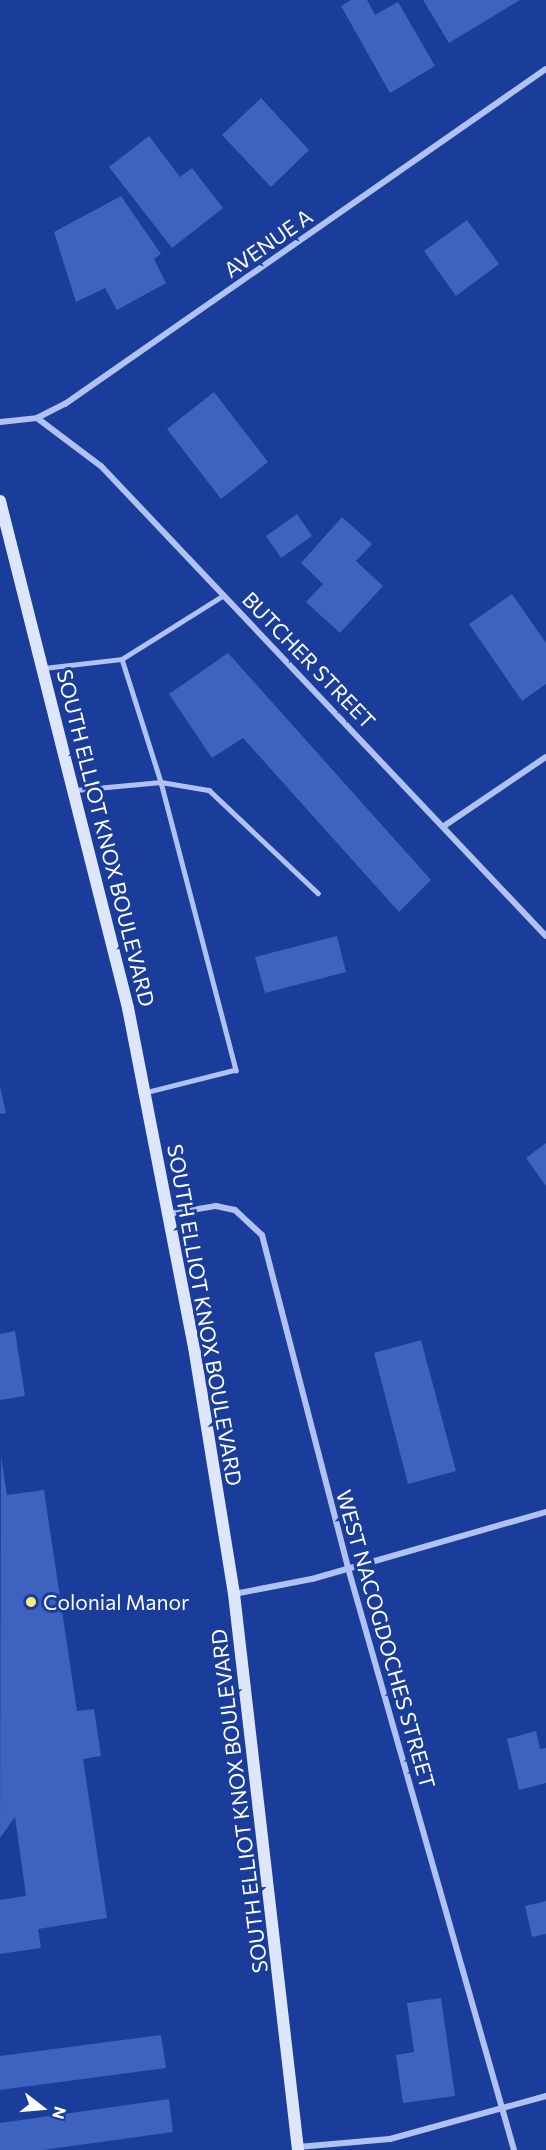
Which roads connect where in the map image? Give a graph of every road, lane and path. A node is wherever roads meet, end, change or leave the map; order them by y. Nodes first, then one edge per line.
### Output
1 (546, 69) edge
2 (37, 418) junction
3 (0, 422) edge
4 (0, 501) edge
5 (224, 595) junction
6 (122, 659) junction
7 (44, 668) junction
8 (546, 757) edge
9 (161, 782) junction
10 (75, 790) junction
11 (444, 826) junction
12 (318, 893) dead end
13 (546, 936) edge
14 (145, 1093) junction
15 (168, 1214) junction
16 (546, 1512) edge
17 (348, 1568) junction
18 (234, 1594) junction
19 (546, 2096) edge
20 (502, 2108) junction
21 (298, 2149) edge
22 (514, 2150) edge

1 - 2 street, AVENUE A
2 - 3 street, AVENUE A
2 - 5 street, BUTCHER STREET
4 - 7 main road, SOUTH ELLIOT KNOX BOULEVARD
5 - 6 lane
5 - 11 street, BUTCHER STREET
6 - 7 lane
6 - 9 lane
7 - 10 main road, SOUTH ELLIOT KNOX BOULEVARD
8 - 11 street
9 - 10 lane
9 - 12 lane
9 - 14 lane
10 - 14 main road, SOUTH ELLIOT KNOX BOULEVARD
11 - 13 street, BUTCHER STREET
14 - 15 main road, SOUTH ELLIOT KNOX BOULEVARD
15 - 17 street, WEST NACOGDOCHES STREET
15 - 18 main road, SOUTH ELLIOT KNOX BOULEVARD
16 - 17 street
17 - 18 street
17 - 20 street, WEST NACOGDOCHES STREET
18 - 21 main road, SOUTH ELLIOT KNOX BOULEVARD
19 - 20 street
20 - 21 street
20 - 22 street, WEST NACOGDOCHES STREET

